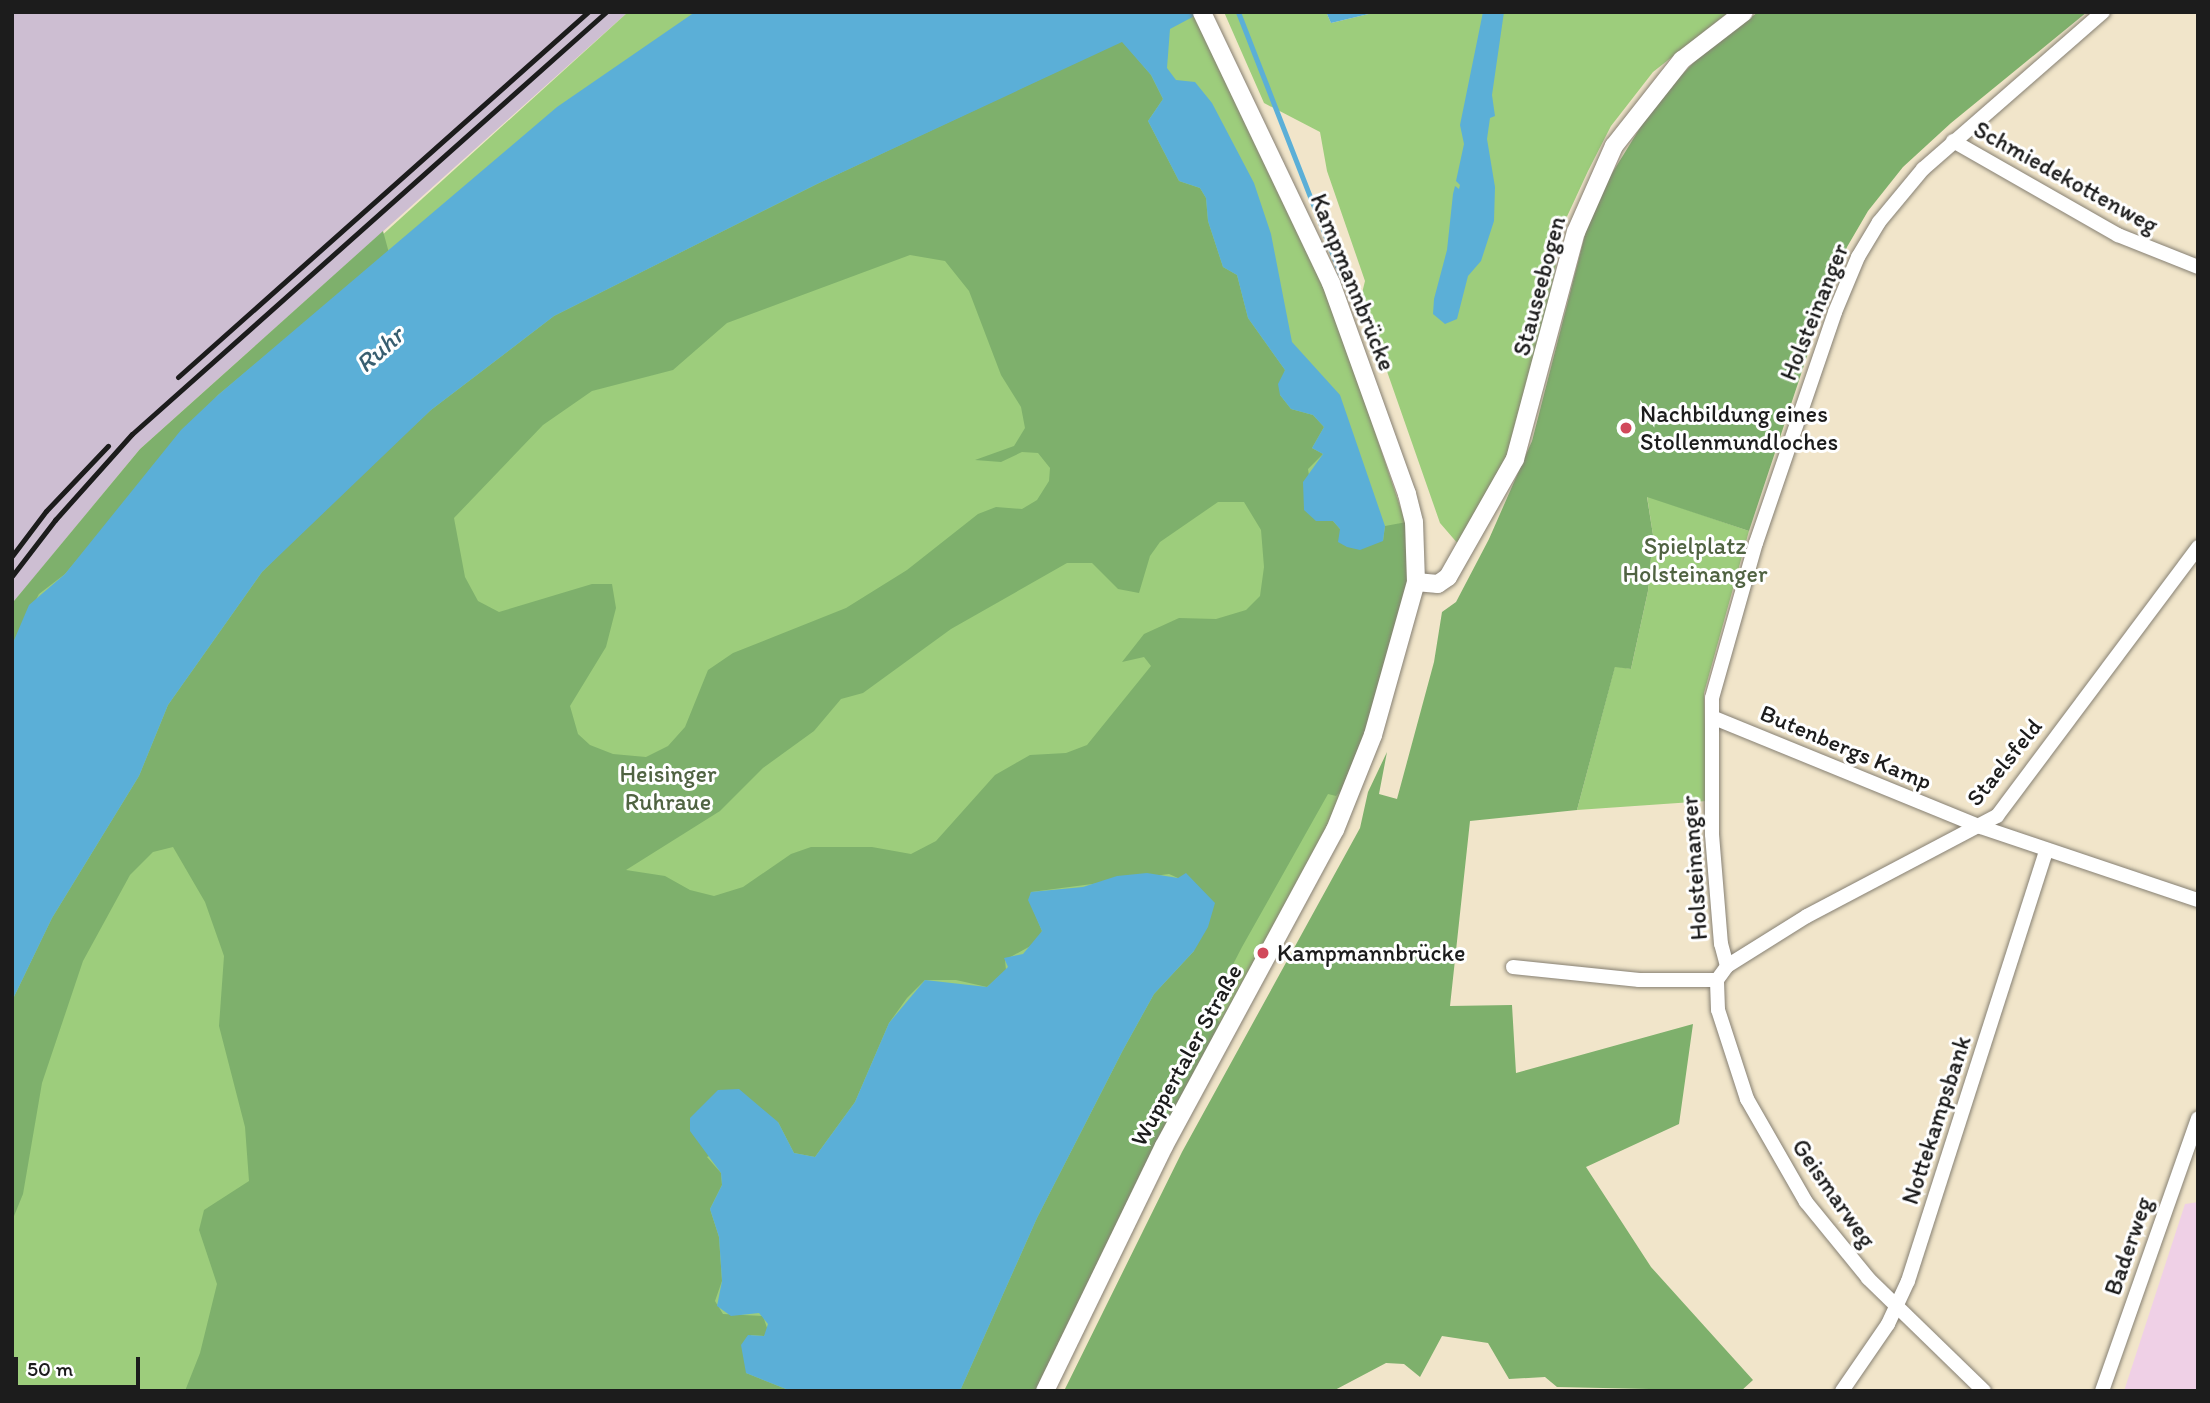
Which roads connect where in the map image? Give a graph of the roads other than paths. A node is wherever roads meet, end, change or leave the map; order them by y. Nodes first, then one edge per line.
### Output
1 (1202, 12) edge
2 (1744, 12) edge
3 (2103, 12) edge
4 (1953, 141) junction
5 (2198, 267) edge
6 (2198, 547) edge
7 (1416, 582) junction
8 (1714, 718) junction
9 (1981, 827) junction
10 (2046, 850) junction
11 (2198, 900) edge
12 (1727, 966) junction
13 (1513, 967) dead end
14 (1717, 980) junction
15 (2198, 1118) edge
16 (1898, 1306) junction
17 (1045, 1391) edge
18 (1842, 1391) edge
19 (1984, 1391) edge
20 (2102, 1391) edge

1 - 7 street, Kampmannbrücke
2 - 7 street, Stauseebogen
3 - 4 street, Holsteinanger
4 - 5 street, Schmiedekottenweg
4 - 8 street, Holsteinanger
6 - 9 street, Staelsfeld
7 - 17 street, Wuppertaler Straße
8 - 9 street, Butenbergs Kamp
8 - 12 street, Holsteinanger
9 - 10 street, Butenbergs Kamp
9 - 12 street, Staelsfeld
10 - 11 street, Butenbergs Kamp
10 - 16 street, Nottekampsbank
12 - 14 street, Staelsfeld
13 - 14 street
14 - 16 street, Geismarweg
15 - 20 street, Baderweg
16 - 18 street, Nottekampsbank
16 - 19 street, Geismarweg

